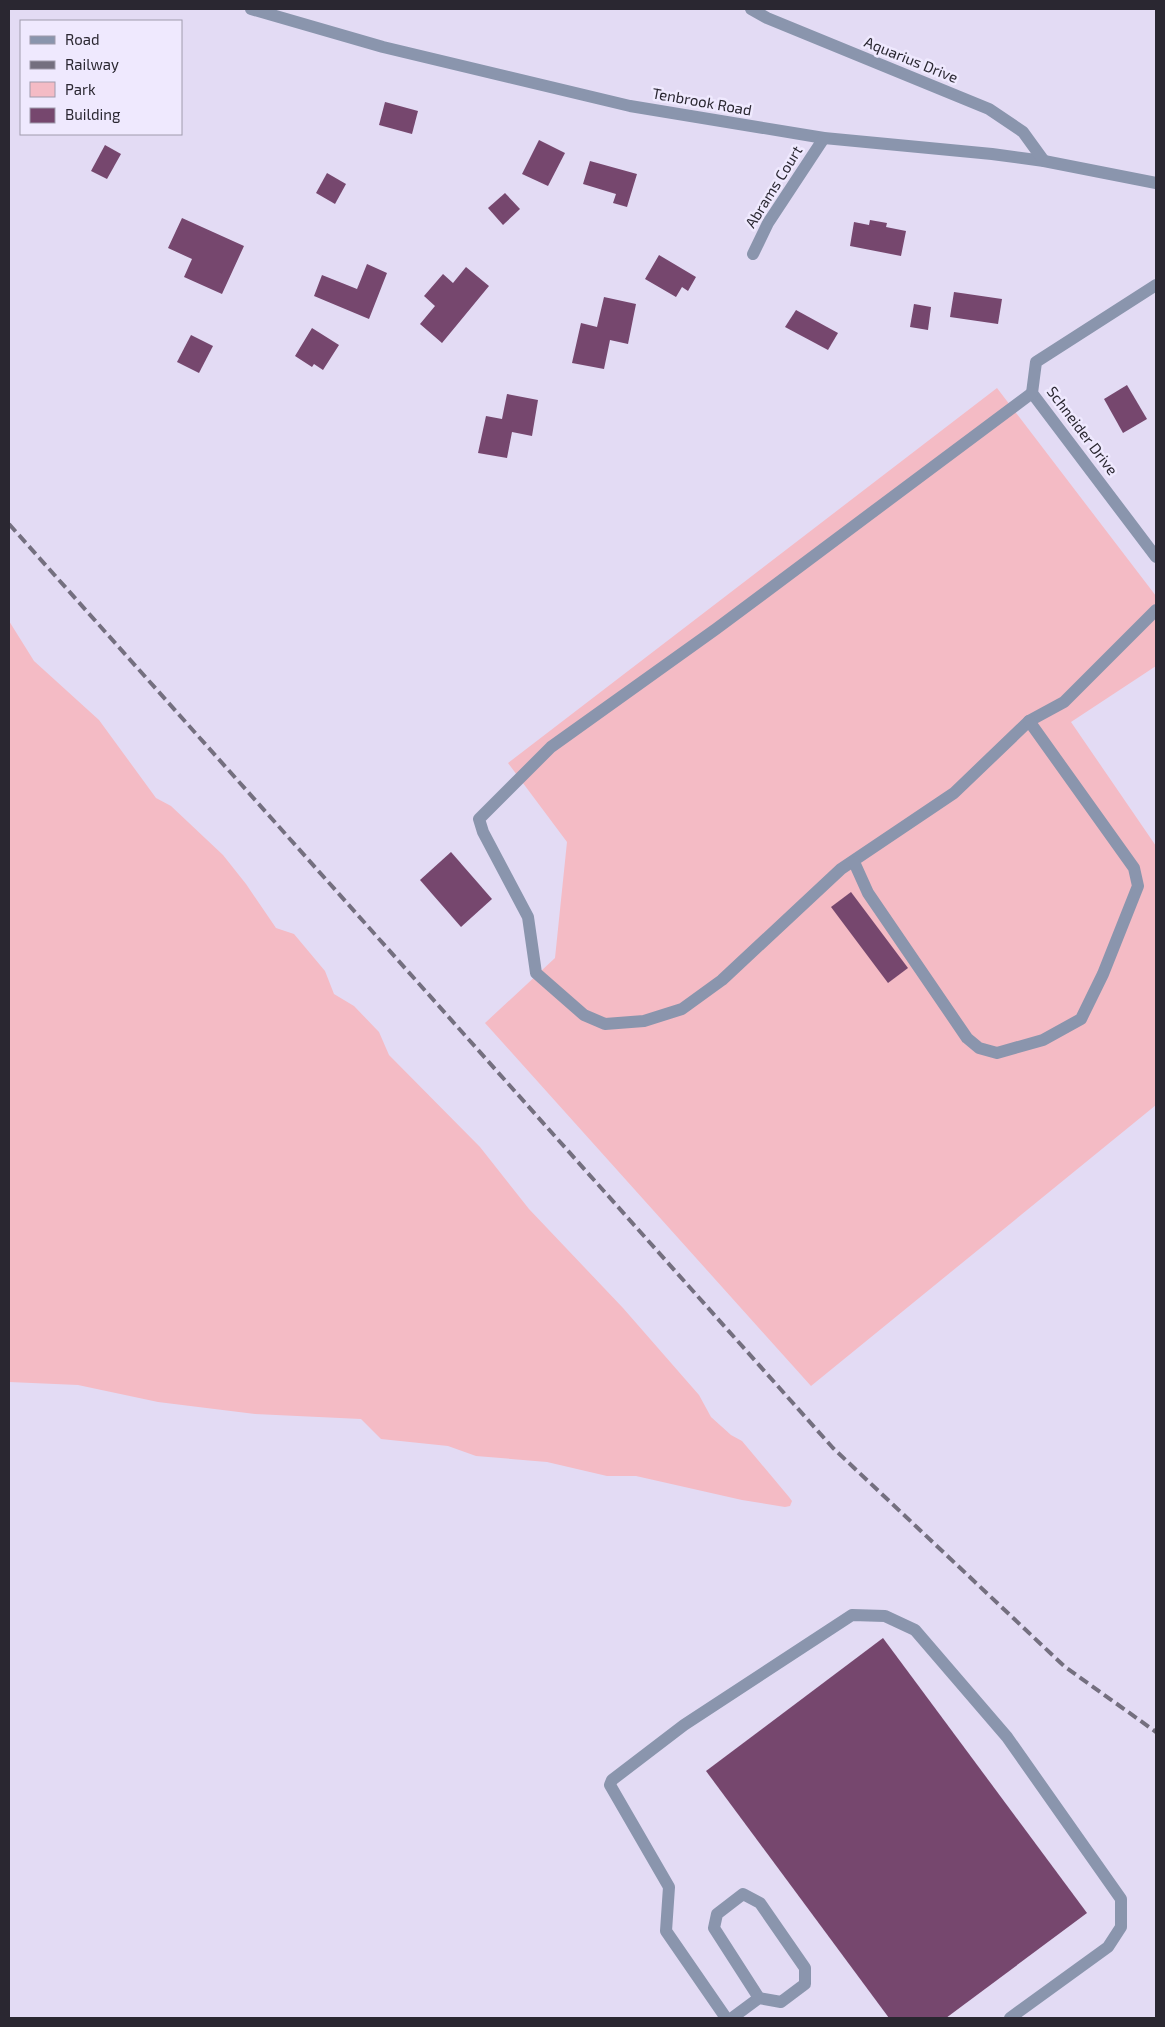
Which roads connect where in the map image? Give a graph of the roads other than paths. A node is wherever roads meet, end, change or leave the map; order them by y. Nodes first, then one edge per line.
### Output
1 (251, 9) edge
2 (752, 9) edge
3 (824, 138) junction
4 (1044, 161) junction
5 (1156, 183) edge
6 (753, 254) dead end
7 (1156, 284) edge
8 (1032, 393) junction
9 (1156, 557) edge
10 (1156, 610) edge
11 (1028, 721) junction
12 (854, 862) junction
13 (759, 1998) junction
14 (726, 2018) edge
15 (732, 2018) edge
16 (1010, 2018) edge

1 - 3 street, Tenbrook Road
2 - 4 street, Aquarius Drive
3 - 4 street, Tenbrook Road
3 - 6 street, Abrams Court
4 - 5 street, Tenbrook Road
7 - 8 street, Schneider Drive
8 - 9 street, Schneider Drive
8 - 12 street
10 - 11 street
11 - 12 street
11 - 12 street
13 - 13 street
13 - 15 street
14 - 16 street

